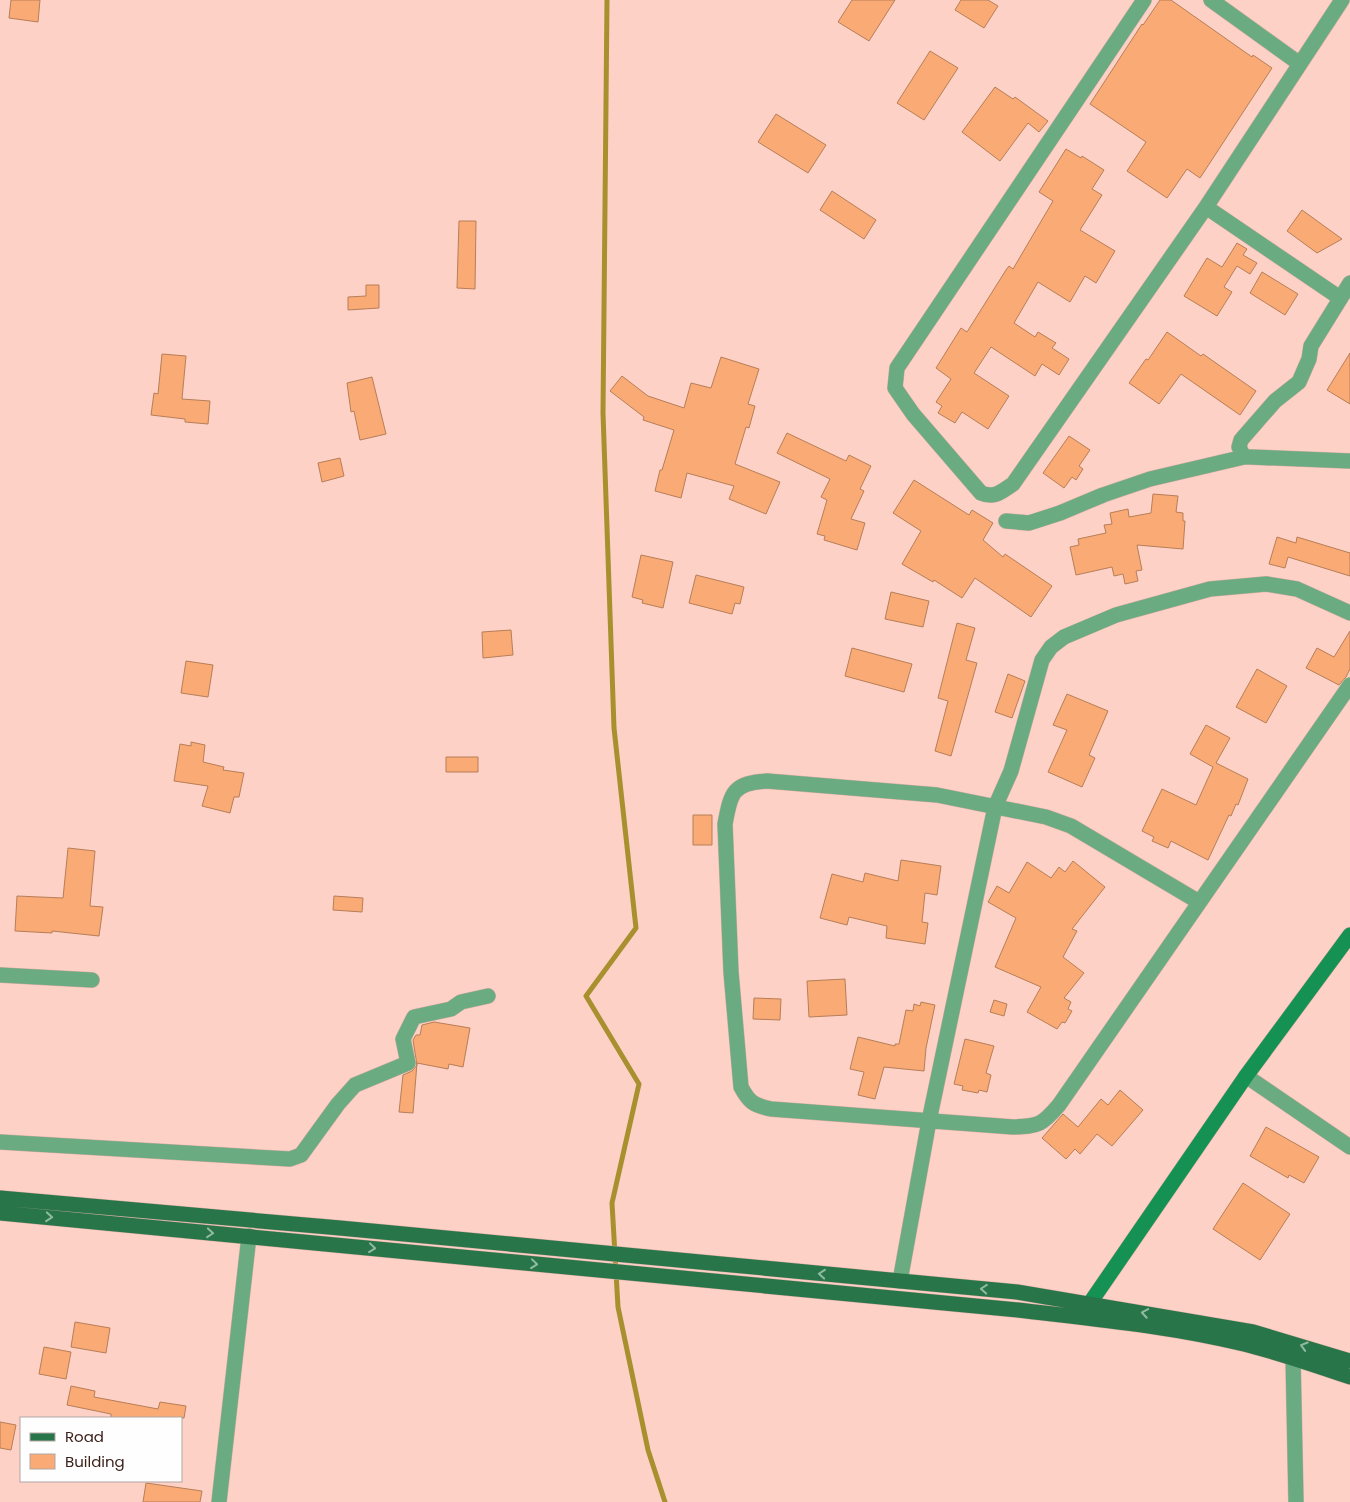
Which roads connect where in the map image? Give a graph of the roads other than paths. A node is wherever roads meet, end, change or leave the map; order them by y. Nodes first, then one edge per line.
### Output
1 (1144, 0) edge
2 (1211, 0) edge
3 (1342, 0) edge
4 (1300, 64) junction
5 (1206, 207) junction
6 (1350, 284) edge
7 (1340, 298) junction
8 (1244, 456) junction
9 (1350, 461) edge
10 (1006, 521) dead end
11 (1350, 613) edge
12 (1350, 685) edge
13 (995, 807) junction
14 (1199, 902) junction
15 (1350, 935) edge
16 (0, 975) edge
17 (92, 980) dead end
18 (488, 996) dead end
19 (1246, 1076) junction
20 (929, 1121) junction
21 (0, 1142) edge
22 (1350, 1147) edge
23 (0, 1198) edge
24 (0, 1213) edge
25 (249, 1236) junction
26 (900, 1281) junction
27 (1090, 1303) junction
28 (1293, 1357) junction
29 (1350, 1361) edge
30 (1350, 1377) edge
31 (219, 1502) edge
32 (1296, 1502) edge

1 - 5 street
2 - 4 street
3 - 4 street
4 - 5 street
5 - 7 street
6 - 7 street
7 - 8 street
8 - 9 street
8 - 10 street
11 - 13 street
12 - 14 street
13 - 14 street
13 - 20 street
13 - 20 street
14 - 20 street
15 - 19 street
16 - 17 street
18 - 21 street
19 - 22 street
19 - 27 street
20 - 26 street
26 -> 23 main road
24 -> 25 main road
25 -> 28 main road
25 - 31 street
27 -> 26 main road
29 -> 27 main road
28 - 30 main road
28 - 32 street

